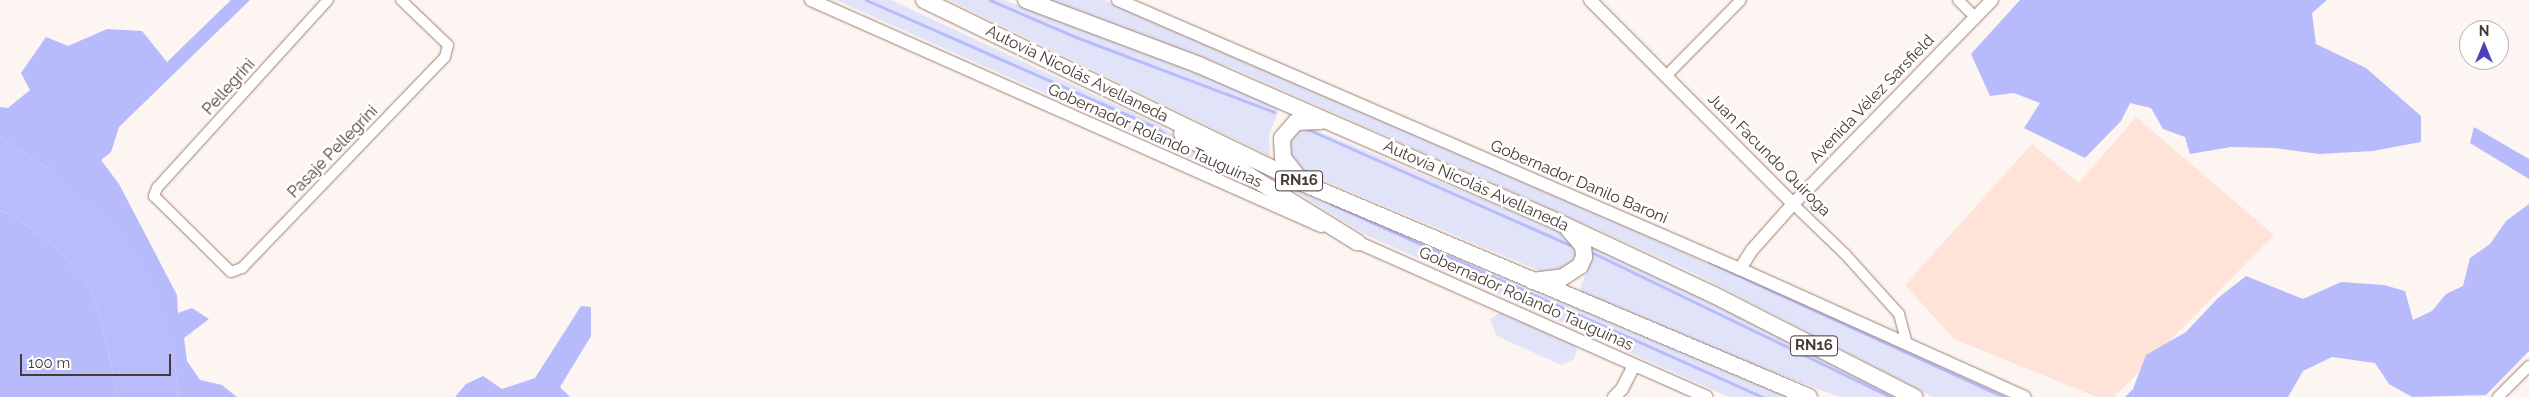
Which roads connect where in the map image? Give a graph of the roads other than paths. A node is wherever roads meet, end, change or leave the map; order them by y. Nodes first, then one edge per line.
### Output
1 (328, 0) edge
2 (401, 0) edge
3 (811, 0) edge
4 (924, 0) edge
5 (1026, 0) edge
6 (1118, 0) edge
7 (1590, 0) edge
8 (1741, 0) edge
9 (1958, 0) edge
10 (1992, 0) edge
11 (1975, 17) junction
12 (1667, 75) junction
13 (1111, 92) junction
14 (1336, 123) junction
15 (1305, 184) junction
16 (1793, 204) junction
17 (1560, 223) junction
18 (1357, 242) junction
19 (1740, 269) junction
20 (231, 272) joint
21 (1530, 282) junction
22 (1907, 344) junction
23 (1634, 365) junction
24 (2529, 366) edge
25 (1614, 397) edge
26 (1706, 397) edge
27 (1809, 397) edge
28 (1914, 397) edge
29 (2025, 397) edge
30 (2498, 397) edge

1 - 20 street, Pellegrini
2 - 20 street, Pasaje Pellegrini
3 - 18 street, Gobernador Rolando Tauguinas
4 - 13 highway, Autovía Nicolás Avellaneda / RN16
5 - 14 highway, Autovía Nicolás Avellaneda / RN16
6 - 19 street, Gobernador Danilo Baroni
7 - 12 street, Juan Facundo Quiroga
8 - 12 street
9 - 11 street
10 - 11 street, Avenida Vélez Sarsfield
11 - 16 street, Avenida Vélez Sarsfield
12 - 16 street, Juan Facundo Quiroga
13 - 15 highway, Autovía Nicolás Avellaneda / RN16
13 - 18 highway
14 - 15 highway
14 - 17 highway, Autovía Nicolás Avellaneda / RN16
15 - 21 highway, Autovía Nicolás Avellaneda / RN16
16 - 19 street, Avenida Vélez Sarsfield
16 - 22 street, Juan Facundo Quiroga
17 - 21 highway
17 - 28 highway, Autovía Nicolás Avellaneda / RN16
18 - 23 street, Gobernador Rolando Tauguinas
19 - 22 street, Gobernador Danilo Baroni
21 - 27 highway, Autovía Nicolás Avellaneda / RN16
22 - 29 street, Gobernador Danilo Baroni
23 - 25 street
23 - 26 street, Gobernador Rolando Tauguinas
24 - 30 street

